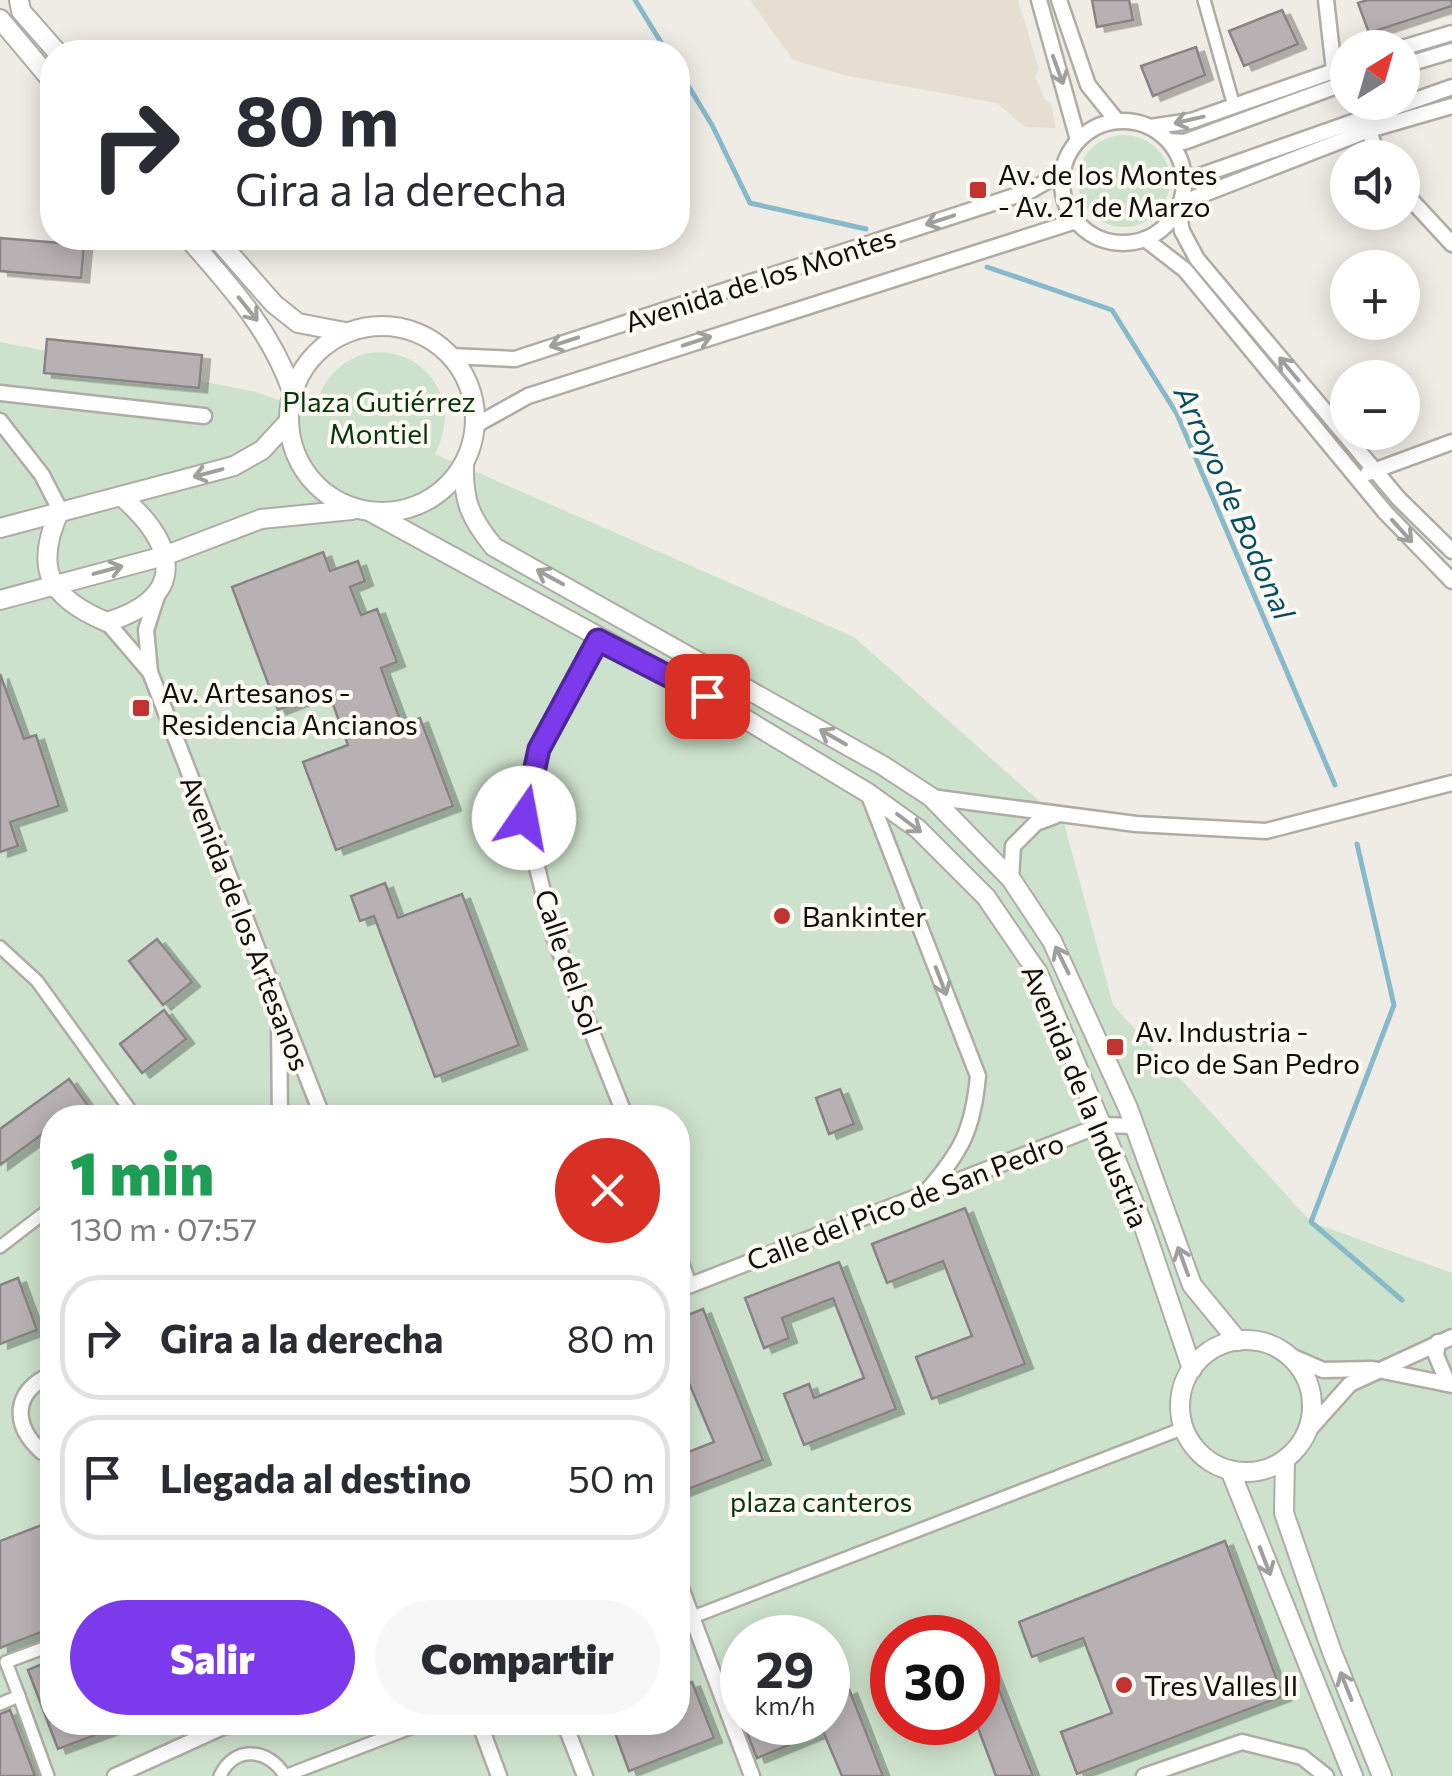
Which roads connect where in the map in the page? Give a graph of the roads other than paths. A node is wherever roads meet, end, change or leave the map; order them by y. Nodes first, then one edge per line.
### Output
1 (10, 0) edge
2 (19, 0) edge
3 (1039, 0) edge
4 (1059, 0) edge
5 (1204, 0) edge
6 (1326, 0) edge
7 (0, 10) edge
8 (0, 19) edge
9 (1333, 30) edge
10 (1452, 33) edge
11 (47, 40) edge
12 (1420, 43) edge
13 (1452, 51) edge
14 (1420, 61) edge
15 (40, 66) edge
16 (1330, 72) edge
17 (1452, 87) edge
18 (1330, 89) edge
19 (1234, 106) junction
20 (1452, 106) edge
21 (1117, 121) junction
22 (1150, 127) junction
23 (1368, 130) junction
24 (1078, 140) junction
25 (1372, 140) edge
26 (1169, 141) junction
27 (1063, 172) junction
28 (1184, 182) junction
29 (1180, 206) junction
30 (1420, 209) edge
31 (1076, 221) junction
32 (1145, 239) junction
33 (1452, 244) edge
34 (198, 250) edge
35 (227, 250) edge
36 (344, 332) junction
37 (452, 356) junction
38 (292, 391) junction
39 (0, 393) edge
40 (204, 416) dead end
41 (0, 420) edge
42 (288, 422) junction
43 (476, 425) junction
44 (1452, 442) edge
45 (464, 466) junction
46 (1374, 471) junction
47 (1357, 478) junction
48 (121, 496) junction
49 (60, 510) junction
50 (364, 510) junction
51 (0, 528) edge
52 (1452, 551) edge
53 (164, 556) junction
54 (1452, 581) edge
55 (52, 585) junction
56 (157, 596) junction
57 (0, 600) edge
58 (107, 622) junction
59 (598, 640) junction
60 (150, 672) junction
61 (1452, 783) edge
62 (868, 793) junction
63 (931, 797) junction
64 (1060, 814) junction
65 (1011, 880) junction
66 (0, 947) edge
67 (278, 1008) junction
68 (127, 1105) edge
69 (280, 1105) edge
70 (317, 1105) edge
71 (621, 1105) edge
72 (1102, 1125) junction
73 (1134, 1126) junction
74 (926, 1193) junction
75 (40, 1216) edge
76 (0, 1247) edge
77 (690, 1284) edge
78 (1238, 1340) junction
79 (1445, 1340) edge
80 (1286, 1354) junction
81 (1192, 1368) junction
82 (1373, 1369) junction
83 (40, 1384) edge
84 (1450, 1385) edge
85 (1184, 1428) junction
86 (1308, 1431) junction
87 (40, 1450) edge
88 (1285, 1460) junction
89 (1230, 1470) junction
90 (690, 1618) edge
91 (690, 1637) edge
92 (40, 1649) edge
93 (19, 1696) junction
94 (0, 1704) edge
95 (205, 1735) edge
96 (392, 1735) edge
97 (484, 1735) edge
98 (569, 1735) edge
99 (48, 1776) edge
100 (115, 1776) edge
101 (220, 1776) edge
102 (285, 1776) edge
103 (499, 1776) edge
104 (585, 1776) edge
105 (752, 1776) edge
106 (1144, 1776) edge
107 (1326, 1776) edge
108 (1353, 1776) edge
109 (1382, 1776) edge

1 - 7 street
2 - 11 street
3 -> 24 street
4 - 21 street
5 - 19 street
6 - 9 street
8 - 15 street
10 - 12 street
13 - 14 street
16 - 19 street
17 - 28 street
18 - 26 street
19 -> 22 street
20 - 23 street
21 - 22 street
21 - 24 street
22 - 26 street
23 - 25 street
23 - 29 street
24 - 27 street
26 - 28 street
27 - 31 street
27 -> 37 street, Avenida de los Montes
28 - 29 street
29 - 32 street
46 -> 29 street
30 - 33 street
31 - 32 street
43 -> 31 street, Avenida de los Montes
32 - 47 street
34 -> 38 street
35 - 36 street
36 - 37 street
36 - 38 street
37 - 43 street
38 - 42 street
39 - 40 street
41 - 49 street
42 -> 48 street
42 - 50 street
43 - 45 street
44 - 46 street
45 - 50 street
63 -> 45 street, Avenida de la Industria
46 - 47 street
46 - 52 street
47 -> 54 street
48 - 49 street
48 - 53 street
49 - 51 street
49 - 55 street
50 - 53 street
50 - 59 street, Avenida de la Industria
55 -> 53 street
53 - 56 street
55 - 57 street
55 - 58 street
56 - 58 street
56 - 60 street, Avenida de los Artesanos
58 - 60 street, Avenida de los Artesanos
59 - 62 street, Avenida de la Industria
59 - 71 street, Calle del Sol
60 - 67 street, Avenida de los Artesanos
61 - 64 street
62 -> 72 street, Avenida de la Industria
62 -> 74 street
63 - 64 street
63 - 65 street, Avenida de la Industria
64 - 65 street
73 -> 65 street, Avenida de la Industria
66 - 68 street
67 - 69 street
67 - 70 street, Avenida de los Artesanos
72 - 73 street, Calle del Pico de San Pedro
72 - 74 street, Calle del Pico de San Pedro
72 - 81 street, Avenida de la Industria
78 -> 73 street, Avenida de la Industria
74 - 77 street, Calle del Pico de San Pedro
75 - 76 street
78 - 80 street
78 - 81 street
79 - 82 street
79 - 84 street
80 - 82 street
80 - 86 street
81 - 85 street
82 - 84 street
82 - 86 street
83 - 87 street
85 - 89 street
85 - 90 street
86 - 88 street
88 - 89 street
109 -> 88 street
89 -> 108 street
91 - 105 street
92 - 93 street
93 - 94 street
93 - 99 street
95 - 100 street
96 - 102 street
97 - 103 street
98 - 104 street
101 - 102 street
106 - 107 street

